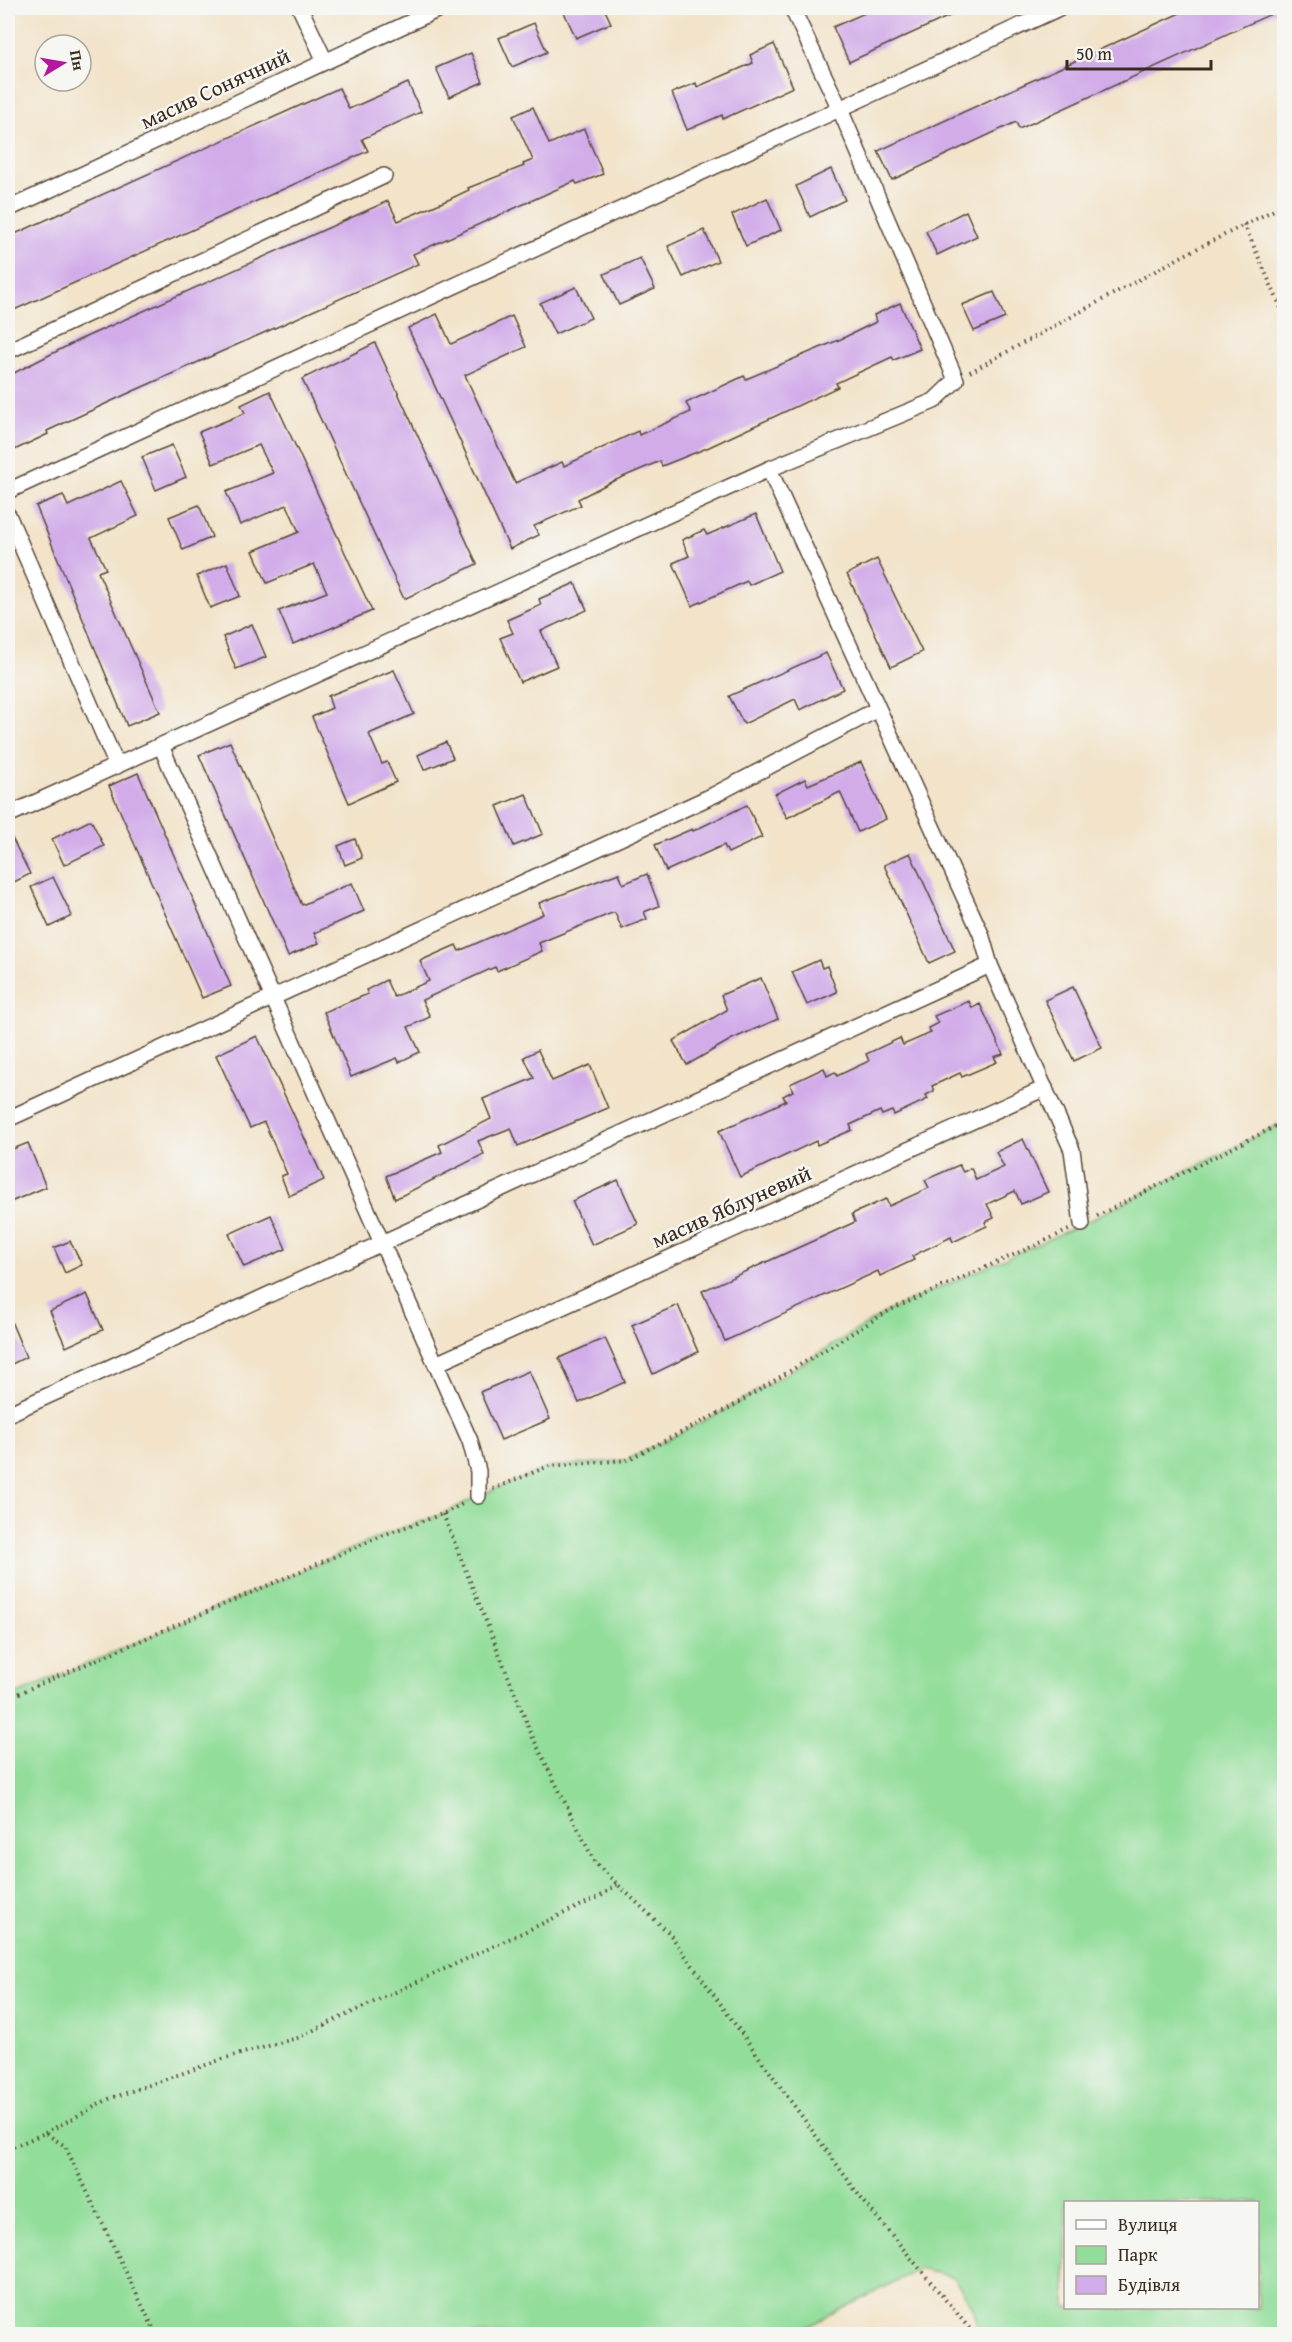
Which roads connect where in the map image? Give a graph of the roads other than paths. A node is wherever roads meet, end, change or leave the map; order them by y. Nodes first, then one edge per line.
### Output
1 (300, 8) edge
2 (441, 8) edge
3 (792, 8) edge
4 (1059, 8) edge
5 (325, 61) junction
6 (839, 107) junction
7 (384, 176) dead end
8 (8, 208) edge
9 (8, 351) edge
10 (769, 469) junction
11 (8, 491) edge
12 (8, 515) edge
13 (878, 709) junction
14 (161, 746) junction
15 (117, 766) junction
16 (8, 815) edge
17 (990, 965) junction
18 (274, 996) junction
19 (1045, 1088) junction
20 (8, 1119) edge
21 (1082, 1224) road end
22 (382, 1241) junction
23 (436, 1365) junction
24 (8, 1414) edge
25 (478, 1496) road end

1 - 5 street
2 - 5 street, масив Сонячний
3 - 6 street
4 - 6 street
5 - 8 street, масив Сонячний
6 - 10 street
6 - 11 street
7 - 9 street
10 - 13 street
10 - 14 street
12 - 15 street
13 - 17 street
13 - 18 street
14 - 15 street
14 - 18 street
15 - 16 street
17 - 19 street
17 - 22 street
18 - 20 street
18 - 22 street
19 - 21 street
19 - 23 street, масив Яблуневий
22 - 23 street
22 - 24 street
23 - 25 street

